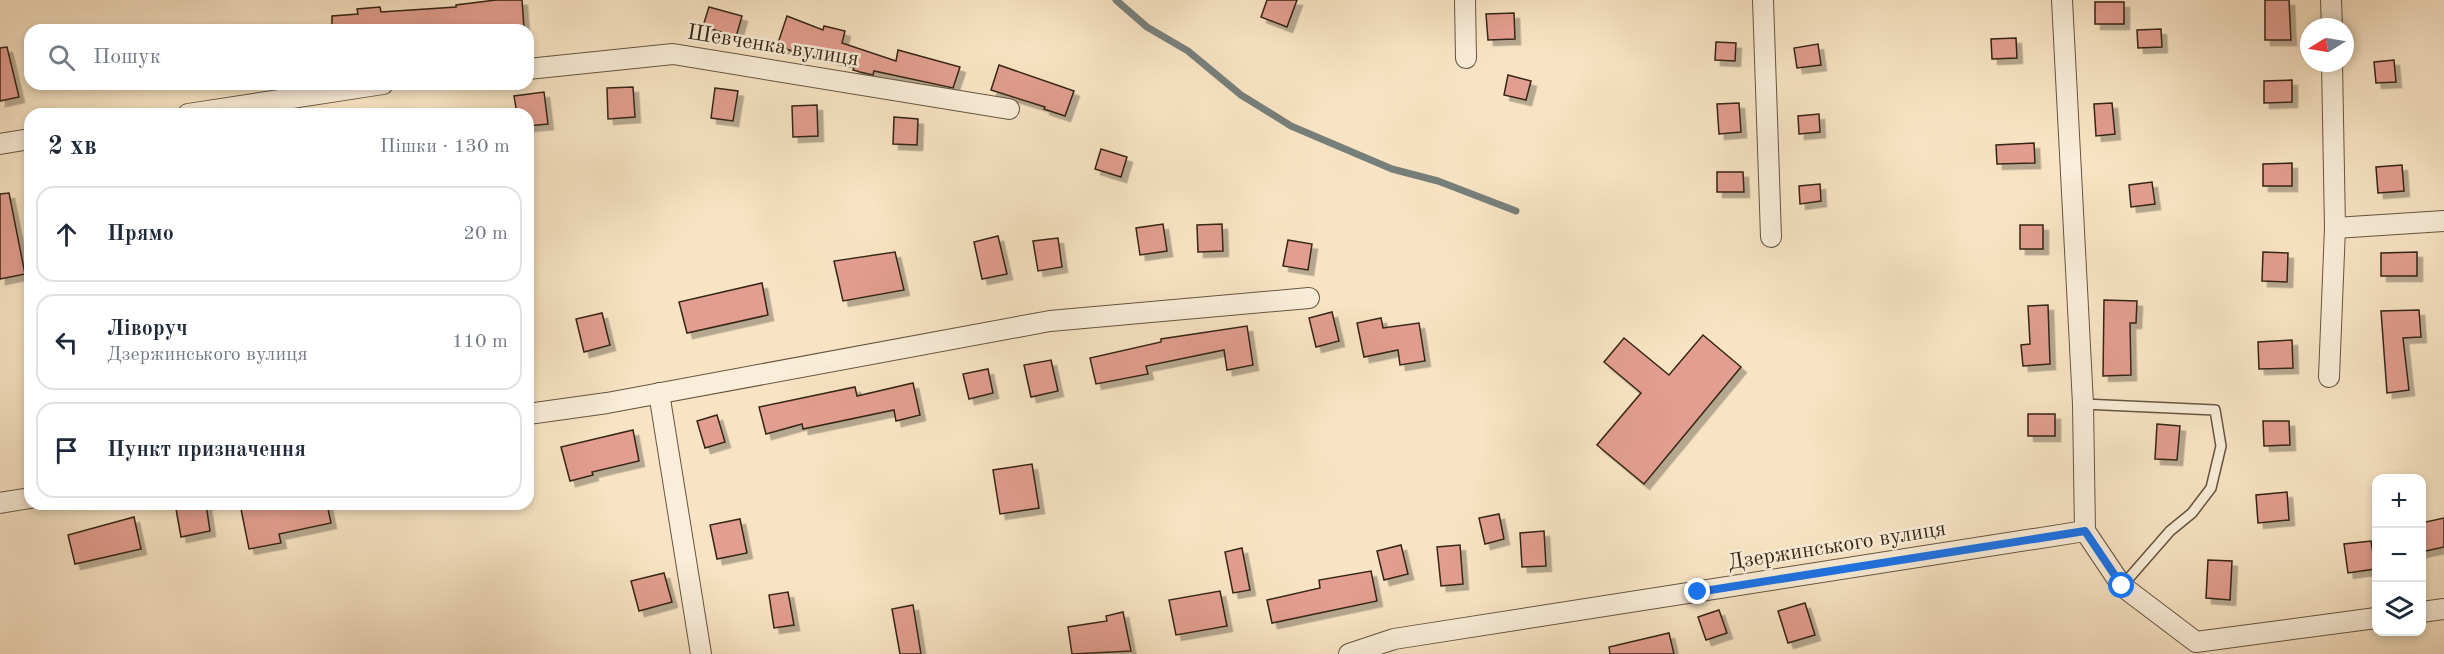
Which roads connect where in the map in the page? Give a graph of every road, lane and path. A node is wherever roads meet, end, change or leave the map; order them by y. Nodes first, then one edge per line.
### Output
1 (1465, 0) edge
2 (1763, 0) edge
3 (2062, 0) edge
4 (2331, 0) edge
5 (2332, 18) edge
6 (1466, 58) dead end
7 (534, 68) edge
8 (2332, 72) edge
9 (344, 90) edge
10 (228, 108) edge
11 (1009, 109) dead end
12 (24, 140) edge
13 (0, 144) edge
14 (2444, 221) edge
15 (2335, 228) junction
16 (1771, 237) dead end
17 (1309, 298) dead end
18 (2330, 377) dead end
19 (658, 393) junction
20 (2083, 404) junction
21 (534, 413) edge
22 (24, 499) edge
23 (0, 503) edge
24 (2085, 531) junction
25 (2122, 586) junction
26 (2444, 609) edge
27 (2426, 611) edge
28 (2372, 619) edge
29 (701, 654) edge
30 (1349, 654) edge

1 - 6 street
2 - 16 street
3 - 20 street
4 - 5 street
7 - 11 street, Шевченка вулиця
8 - 15 street
9 - 10 street
12 - 13 street
14 - 15 street
15 - 18 street
17 - 19 street
19 - 21 street
19 - 29 street
20 - 24 street
20 - 25 lane
22 - 23 street
24 - 25 street
24 - 30 street, Дзержинського вулиця
25 - 28 street
26 - 27 street

